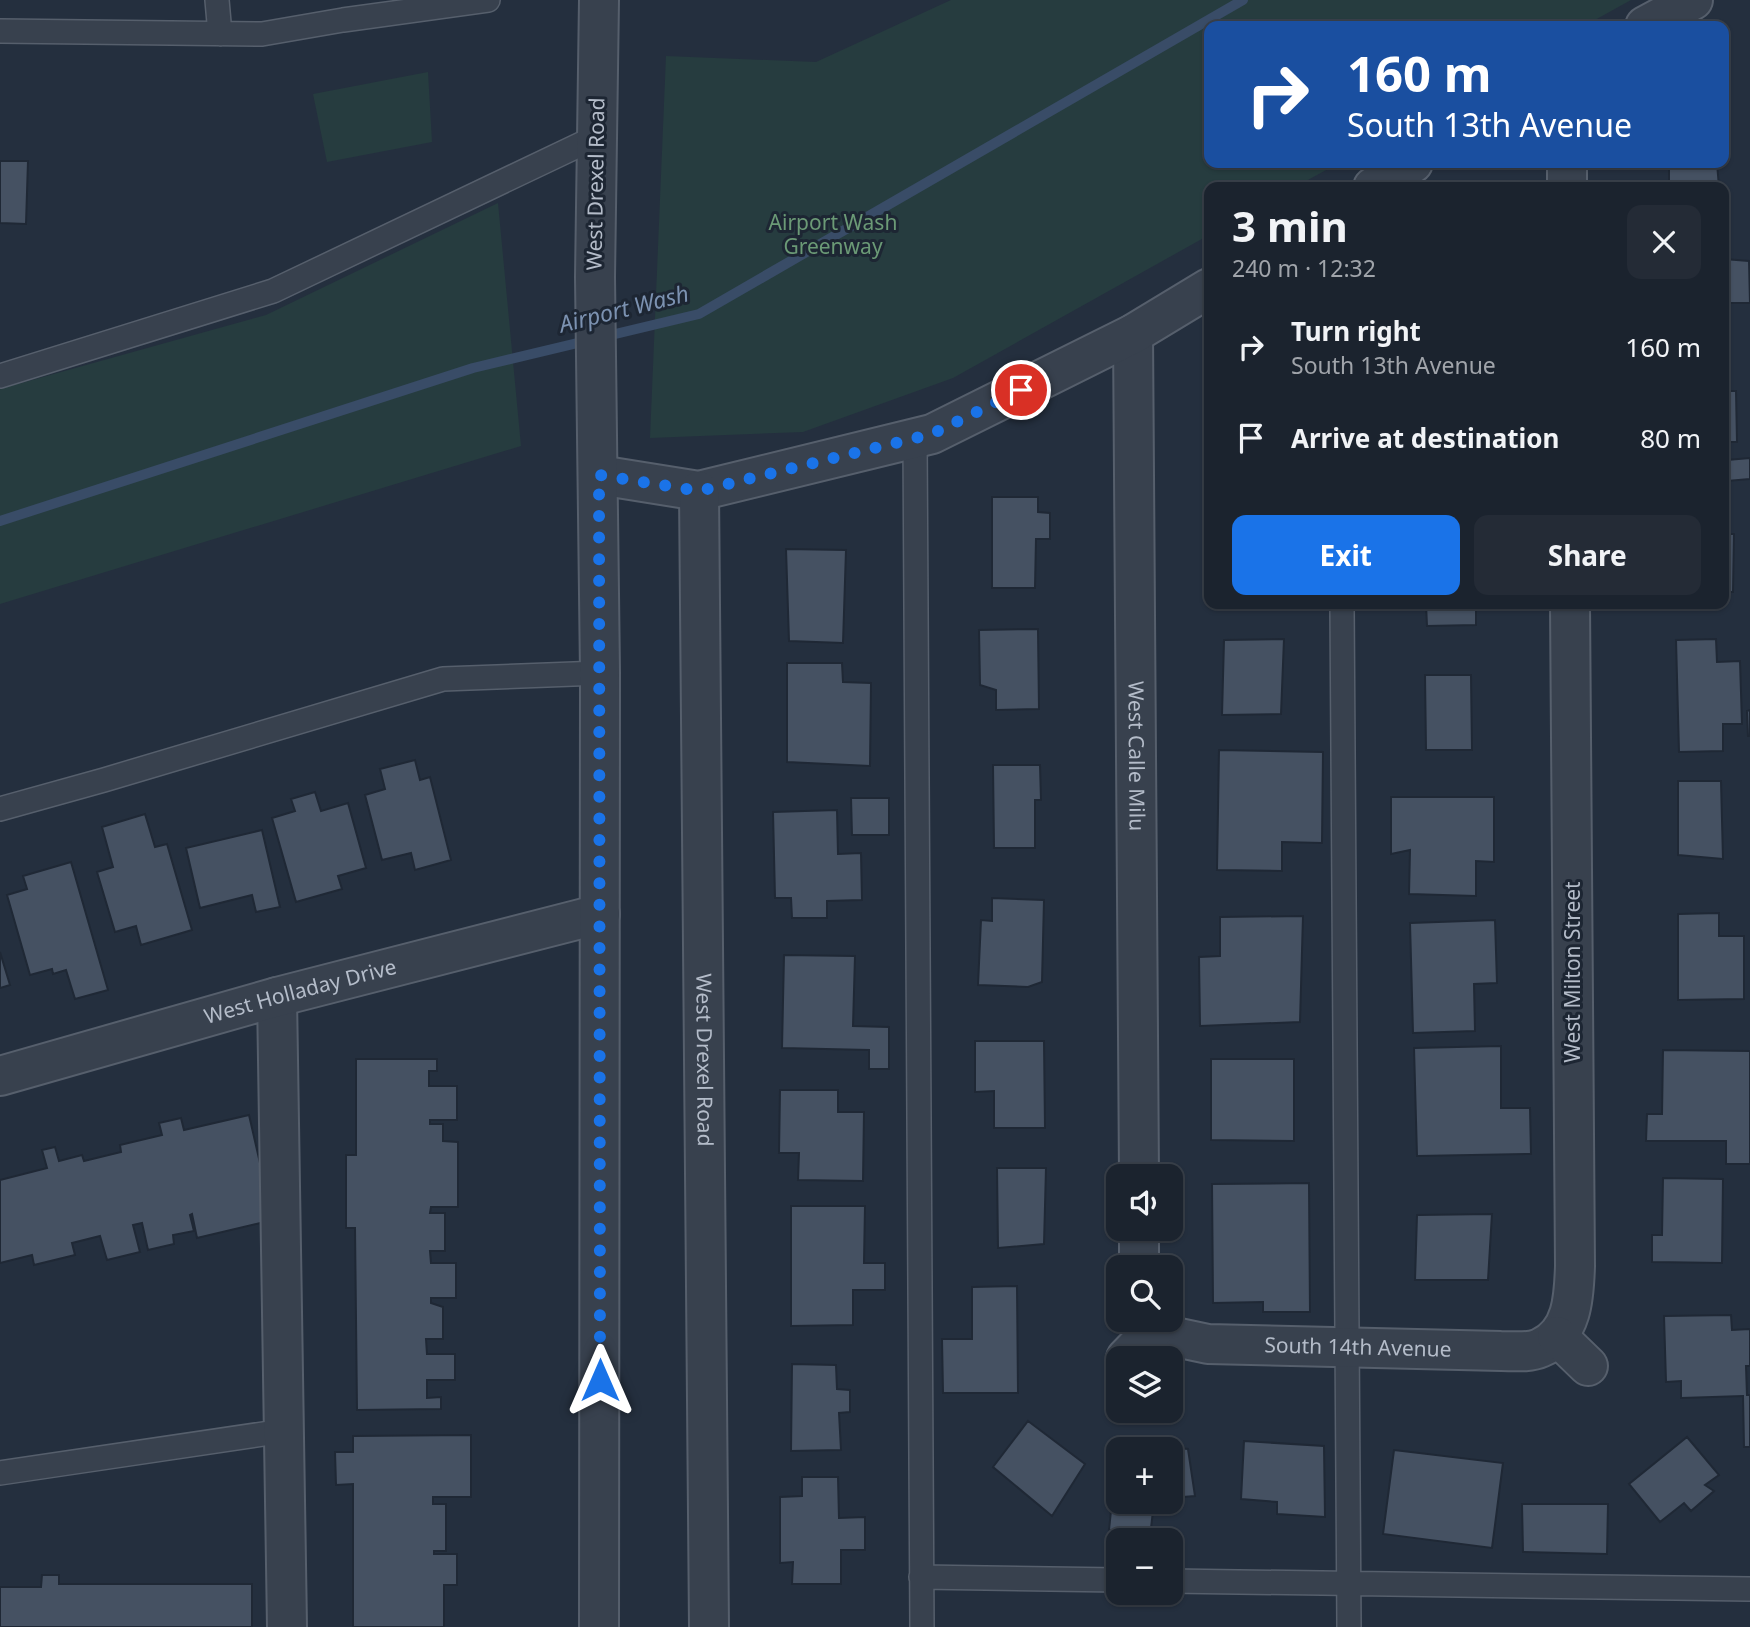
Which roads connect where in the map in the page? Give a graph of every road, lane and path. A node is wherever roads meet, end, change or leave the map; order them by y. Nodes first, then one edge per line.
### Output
1 (217, 0) edge
2 (485, 0) edge
3 (593, 0) edge
4 (1693, 0) edge
5 (1654, 21) edge
6 (0, 31) edge
7 (220, 34) junction
8 (596, 137) junction
9 (1405, 168) edge
10 (1381, 182) edge
11 (1204, 291) edge
12 (1133, 334) junction
13 (0, 376) edge
14 (915, 438) junction
15 (599, 475) junction
16 (699, 491) junction
17 (1342, 609) edge
18 (1570, 609) edge
19 (600, 673) junction
20 (0, 808) edge
21 (600, 914) junction
22 (277, 997) junction
23 (0, 1076) edge
24 (1139, 1164) edge
25 (1148, 1332) edge
26 (1169, 1332) edge
27 (1557, 1336) junction
28 (1136, 1346) edge
29 (1347, 1348) junction
30 (1588, 1366) dead end
31 (283, 1431) junction
32 (0, 1473) edge
33 (921, 1577) junction
34 (1106, 1580) edge
35 (1183, 1581) edge
36 (1349, 1583) junction
37 (1750, 1589) edge
38 (287, 1627) edge
39 (599, 1627) edge
40 (709, 1627) edge
41 (922, 1627) edge
42 (1349, 1627) edge

1 - 7 lane
2 - 7 lane
3 - 8 street, West Drexel Road
4 - 5 street
6 - 7 lane
8 - 13 lane
8 - 15 street, West Drexel Road
9 - 10 street
11 - 12 street
12 - 14 street
12 - 24 street, West Calle Milu
14 - 16 street
14 - 33 lane
15 - 16 street
15 - 19 street, West Drexel Road
16 - 40 street, West Drexel Road
17 - 29 lane
18 - 27 street, West Milton Street
19 - 20 lane
19 - 21 street, West Drexel Road
21 - 22 street, West Holladay Drive
21 - 39 street, West Drexel Road
22 - 23 street, West Holladay Drive
22 - 31 street
25 - 28 street
26 - 29 street, South 14th Avenue
27 - 29 street, South 14th Avenue
27 - 30 street
29 - 36 lane
31 - 32 lane
31 - 38 street
33 - 34 lane
33 - 41 lane
35 - 36 lane
36 - 37 lane
36 - 42 lane

